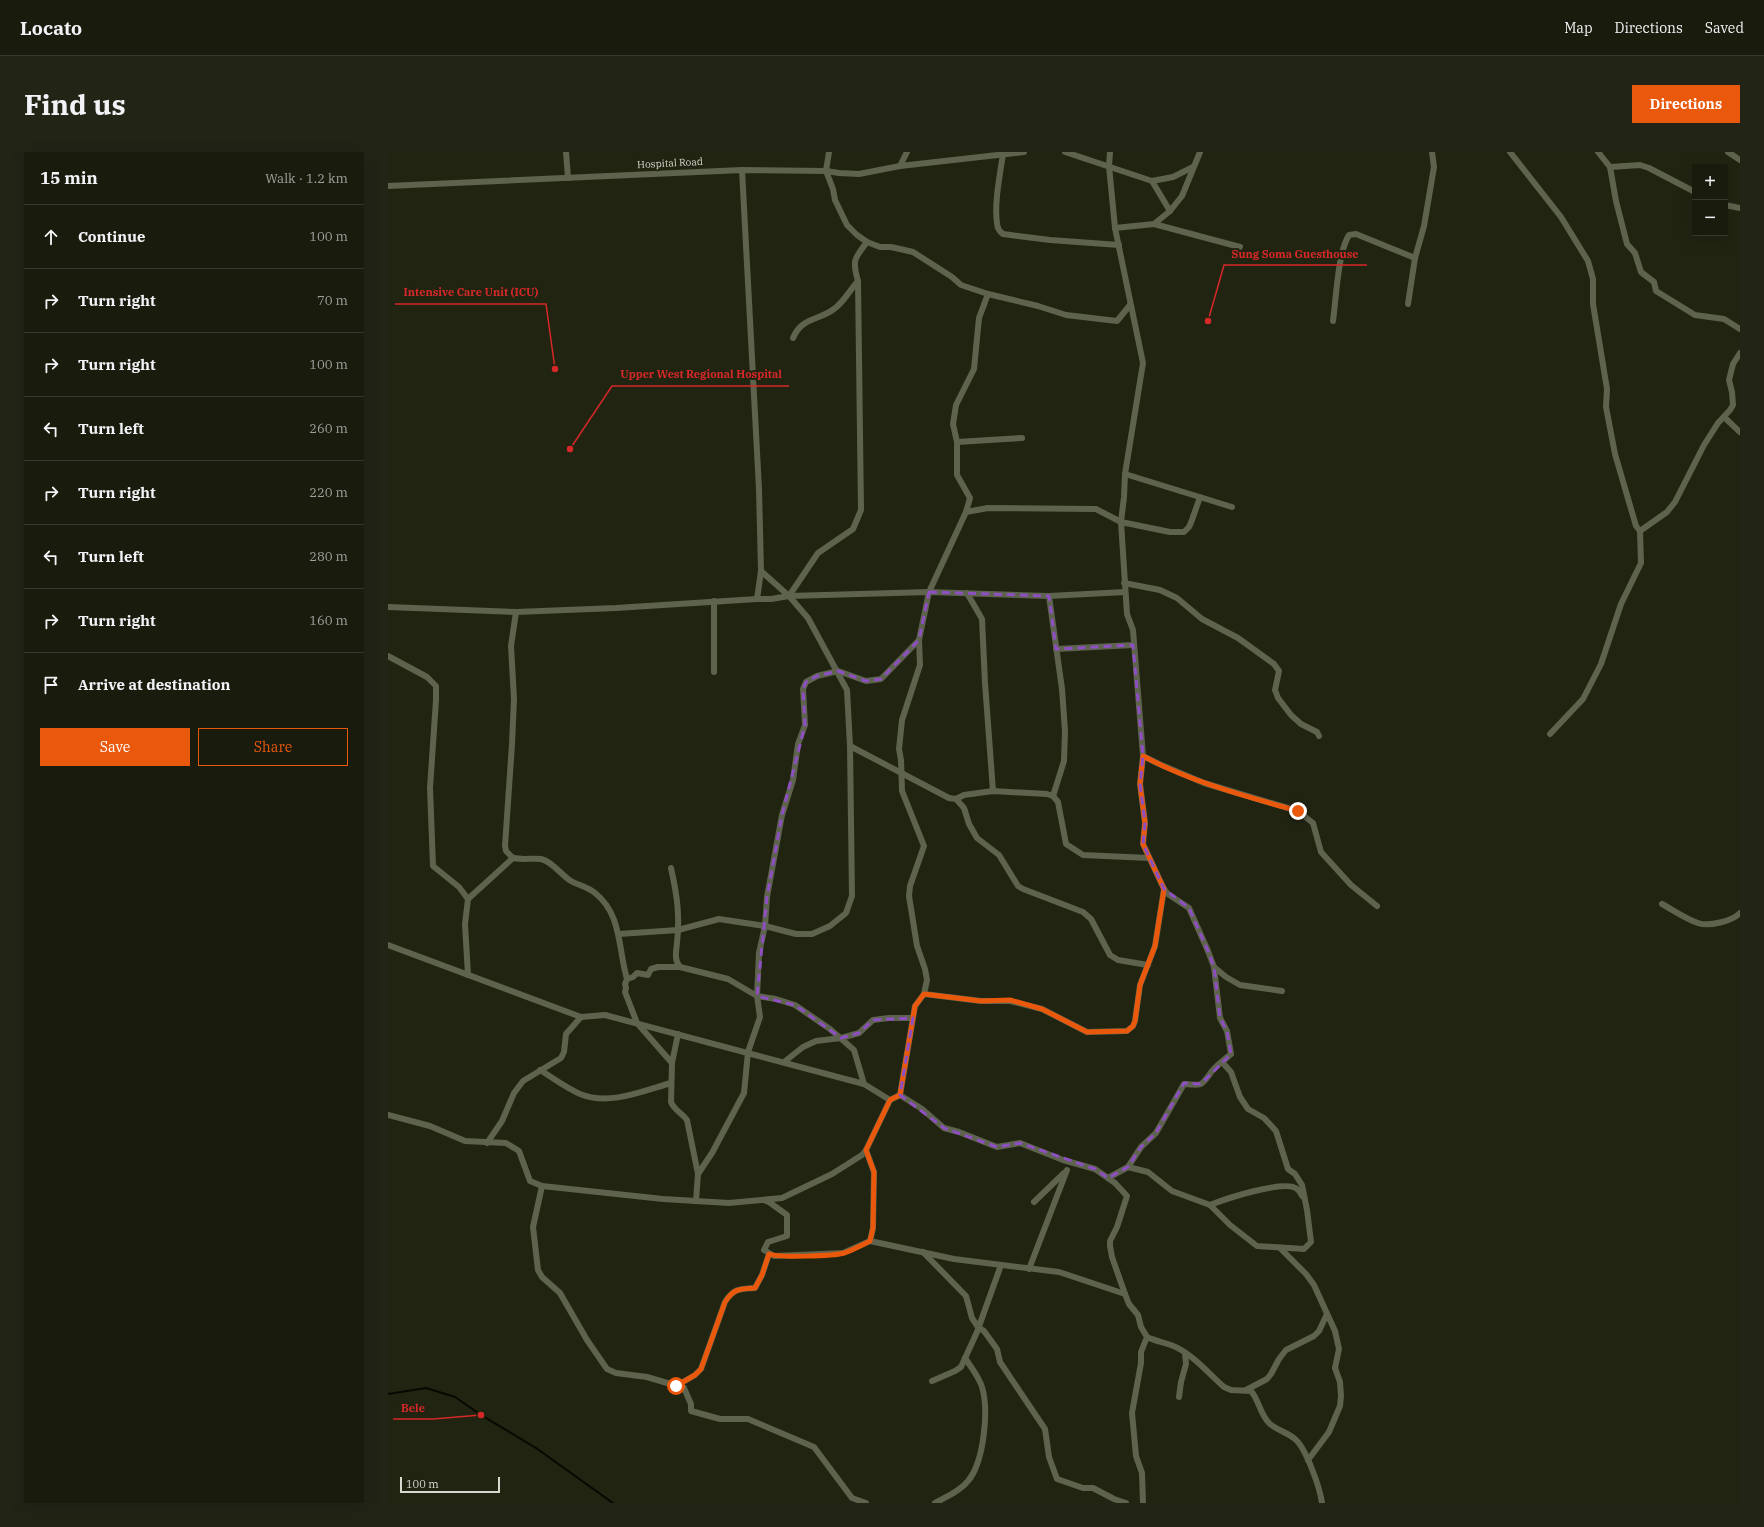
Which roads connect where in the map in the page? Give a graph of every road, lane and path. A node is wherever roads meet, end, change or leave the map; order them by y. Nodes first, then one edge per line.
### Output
1 (566, 152) edge
2 (829, 152) edge
3 (907, 152) edge
4 (1024, 152) edge
5 (1065, 152) edge
6 (1110, 152) edge
7 (1200, 152) edge
8 (1432, 152) edge
9 (1510, 152) edge
10 (1598, 152) edge
11 (1728, 152) edge
12 (1002, 154) junction
13 (1740, 160) edge
14 (900, 166) junction
15 (1109, 166) junction
16 (1193, 167) junction
17 (1610, 167) junction
18 (742, 170) junction
19 (826, 170) junction
20 (568, 178) junction
21 (1152, 181) junction
22 (388, 186) edge
23 (1692, 190) edge
24 (1728, 205) edge
25 (1740, 208) edge
26 (1170, 211) junction
27 (1154, 224) junction
28 (1115, 228) junction
29 (867, 242) junction
30 (1119, 245) junction
31 (1240, 247) dead end
32 (1415, 258) junction
33 (858, 281) junction
34 (988, 294) junction
35 (1408, 304) dead end
36 (1130, 305) junction
37 (1333, 321) dead end
38 (1740, 329) edge
39 (793, 338) dead end
40 (1740, 353) edge
41 (1724, 417) junction
42 (1740, 432) edge
43 (1022, 438) dead end
44 (957, 442) junction
45 (1125, 474) junction
46 (1200, 497) junction
47 (1232, 507) dead end
48 (966, 512) junction
49 (1121, 522) junction
50 (1640, 531) junction
51 (761, 571) junction
52 (1124, 583) junction
53 (929, 592) junction
54 (1125, 592) junction
55 (967, 593) junction
56 (789, 596) junction
57 (1049, 596) junction
58 (757, 599) junction
59 (714, 601) junction
60 (388, 607) edge
61 (516, 612) junction
62 (919, 640) junction
63 (1133, 644) junction
64 (1056, 649) junction
65 (388, 656) edge
66 (838, 671) junction
67 (714, 672) dead end
68 (1550, 734) dead end
69 (1319, 736) dead end
70 (850, 746) junction
71 (1143, 756) junction
72 (902, 773) junction
73 (993, 791) junction
74 (1053, 796) junction
75 (956, 799) junction
76 (514, 858) junction
77 (1149, 858) junction
78 (671, 868) dead end
79 (1164, 889) junction
80 (468, 899) junction
81 (1662, 904) dead end
82 (1377, 906) dead end
83 (1740, 914) edge
84 (765, 926) junction
85 (678, 930) junction
86 (619, 934) junction
87 (388, 945) edge
88 (1148, 965) junction
89 (680, 967) junction
90 (1214, 968) junction
91 (468, 975) junction
92 (627, 979) junction
93 (1282, 991) dead end
94 (924, 994) junction
95 (757, 996) junction
96 (581, 1017) junction
97 (913, 1018) junction
98 (637, 1023) junction
99 (678, 1034) junction
100 (840, 1038) junction
101 (748, 1052) junction
102 (1231, 1054) junction
103 (784, 1062) junction
104 (672, 1063) junction
105 (540, 1070) junction
106 (671, 1083) junction
107 (864, 1084) junction
108 (900, 1095) junction
109 (890, 1100) junction
110 (388, 1116) edge
111 (487, 1142) junction
112 (866, 1150) junction
113 (1072, 1162) junction
114 (1128, 1167) junction
115 (1067, 1170) junction
116 (698, 1174) junction
117 (1108, 1178) junction
118 (542, 1186) junction
119 (1305, 1198) junction
120 (762, 1200) junction
121 (696, 1201) junction
122 (1034, 1202) dead end
123 (1210, 1205) junction
124 (870, 1241) junction
125 (1280, 1248) junction
126 (923, 1252) junction
127 (769, 1254) junction
128 (1001, 1265) junction
129 (1029, 1269) junction
130 (1124, 1294) junction
131 (1327, 1314) junction
132 (978, 1327) junction
133 (1147, 1337) junction
134 (1185, 1353) junction
135 (965, 1358) junction
136 (932, 1381) dead end
137 (676, 1386) junction
138 (1246, 1390) junction
139 (1180, 1397) dead end
140 (1308, 1460) junction
141 (866, 1503) edge
142 (935, 1503) edge
143 (1126, 1503) edge
144 (1143, 1503) edge
145 (1322, 1503) edge

1 - 20 street
2 - 19 street
3 - 14 street
4 - 12 street, Hospital Road
5 - 15 street
6 - 15 street
7 - 16 street
8 - 32 street
9 - 50 street
10 - 17 street
11 - 13 street
12 - 14 street, Hospital Road
12 - 30 street
14 - 19 street, Hospital Road
15 - 21 street
15 - 28 street
16 - 21 street
16 - 26 street
17 - 23 street
17 - 38 street
18 - 19 street, Hospital Road
18 - 20 street, Hospital Road
18 - 51 street
19 - 29 street
20 - 22 street, Hospital Road
21 - 26 street
24 - 25 street
26 - 27 street
27 - 28 street
27 - 31 street
28 - 30 street
29 - 33 street
29 - 34 street
30 - 36 street
32 - 35 street
32 - 37 street
33 - 39 street
33 - 56 street
34 - 36 street
34 - 44 street
36 - 45 street
40 - 41 street
41 - 42 street
41 - 50 street
43 - 44 street
44 - 48 street
45 - 46 street
45 - 49 street
46 - 47 street
46 - 49 street
48 - 49 street
48 - 53 street
49 - 52 street
50 - 68 street
51 - 56 street
51 - 58 street
52 - 54 street
52 - 69 street
53 - 55 street
53 - 56 street
53 - 62 street
54 - 57 street
54 - 63 street
55 - 57 street
55 - 73 street
56 - 58 street
56 - 66 street
57 - 64 street
58 - 59 street
59 - 61 street
59 - 67 street
60 - 61 street
61 - 76 street
62 - 66 street
62 - 72 street
63 - 64 street
63 - 71 street
64 - 74 street
65 - 80 street
66 - 70 street
66 - 84 street
70 - 72 street
70 - 84 street
71 - 77 street
71 - 82 street
72 - 75 street
72 - 94 street
73 - 74 street
73 - 75 street
74 - 77 street
75 - 88 street
76 - 80 street
76 - 86 street
77 - 79 street
78 - 85 street
79 - 88 street
79 - 90 street
80 - 91 street
81 - 83 street
84 - 85 street
84 - 95 street
85 - 86 street
85 - 89 street
86 - 92 street
87 - 91 street
88 - 94 street
89 - 92 street
89 - 95 street
90 - 93 street
90 - 102 street
91 - 96 street
92 - 98 street
94 - 97 street
95 - 100 street
95 - 101 street
96 - 98 street
96 - 105 street
97 - 100 street
97 - 108 street
98 - 99 street
98 - 104 street
99 - 101 street
99 - 104 street
100 - 103 street
100 - 107 street
101 - 103 street
101 - 116 street
102 - 114 street
102 - 119 street
103 - 107 street
104 - 106 street
105 - 106 street
105 - 111 street
106 - 116 street
107 - 109 street
108 - 109 street
108 - 113 street
109 - 112 street
110 - 111 street
111 - 118 street
112 - 120 street
112 - 124 street
113 - 115 street
113 - 117 street
114 - 117 street
114 - 123 street
115 - 122 street
115 - 129 street
116 - 121 street
117 - 130 street
118 - 121 street
118 - 137 street
119 - 123 street
119 - 125 street
120 - 121 street
120 - 127 street
123 - 125 street
124 - 126 street
124 - 127 street
125 - 131 street
126 - 128 street
126 - 132 street
127 - 137 street
128 - 129 street
128 - 132 street
129 - 130 street
130 - 133 street
131 - 138 street
131 - 140 street
132 - 135 street
132 - 143 street
133 - 134 street
133 - 144 street
134 - 138 street
134 - 139 street
135 - 136 street
135 - 142 street
137 - 141 street
138 - 140 street
140 - 145 street

